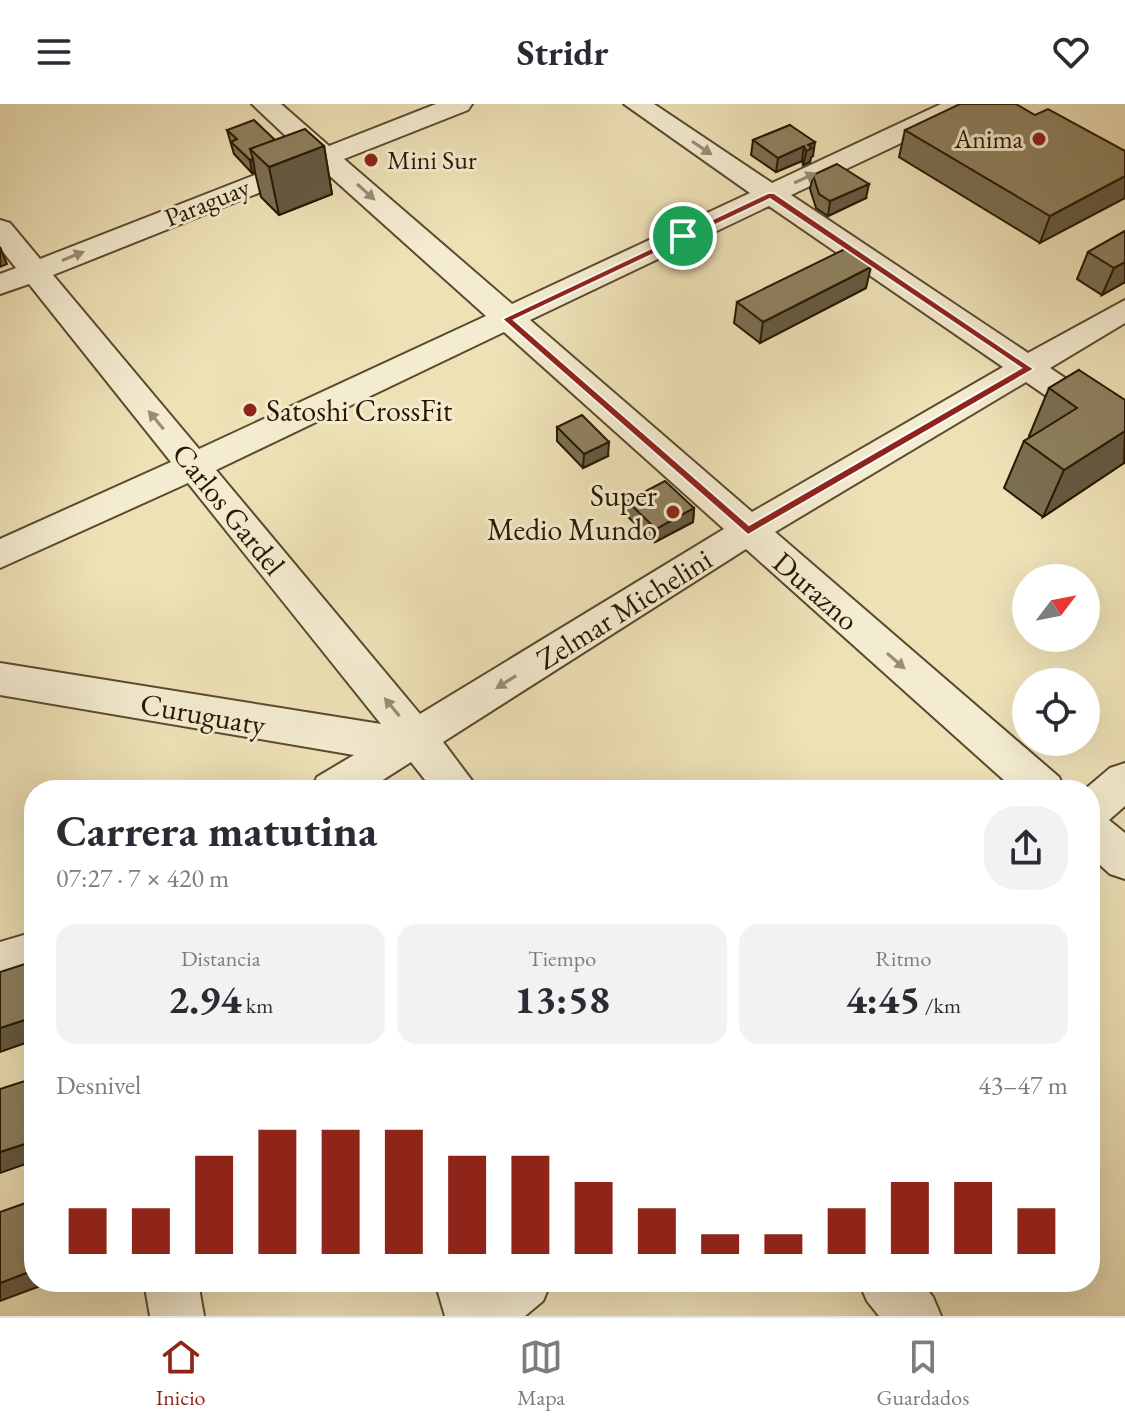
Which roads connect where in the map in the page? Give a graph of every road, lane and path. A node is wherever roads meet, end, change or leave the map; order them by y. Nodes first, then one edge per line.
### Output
1 (265, 104) edge
2 (459, 104) edge
3 (637, 104) edge
4 (962, 104) edge
5 (325, 155) junction
6 (771, 195) junction
7 (0, 229) edge
8 (34, 272) junction
9 (0, 285) edge
10 (1125, 310) edge
11 (507, 319) junction
12 (1029, 369) junction
13 (1125, 434) edge
14 (194, 466) junction
15 (748, 531) junction
16 (0, 554) edge
17 (0, 679) edge
18 (411, 741) junction
19 (348, 780) edge
20 (448, 780) edge
21 (1033, 780) edge
22 (1125, 781) edge
23 (1100, 802) edge
24 (1100, 839) edge
25 (1125, 860) edge
26 (24, 956) edge
27 (0, 964) edge
28 (173, 1292) edge
29 (465, 1292) edge
30 (512, 1292) edge
31 (894, 1292) edge
32 (177, 1316) edge
33 (472, 1316) edge
34 (484, 1316) edge
35 (914, 1316) edge

1 - 5 street, Durazno
2 - 5 street, Paraguay
3 -> 6 street
6 -> 4 street
8 -> 5 street, Paraguay
5 -> 11 street, Durazno
6 - 11 street
6 - 12 street
7 - 8 street, Carlos Gardel
8 - 9 street, Paraguay
14 -> 8 street, Carlos Gardel
10 - 12 street, Zelmar Michelini
11 - 14 street
11 - 15 street, Durazno
12 - 13 street
12 - 15 street, Zelmar Michelini
14 - 16 street
18 -> 14 street, Carlos Gardel
15 -> 18 street, Zelmar Michelini
15 -> 21 street, Durazno
17 - 18 street, Curuguaty
18 - 19 street, Zelmar Michelini
18 - 20 street, Carlos Gardel
22 - 23 street
24 - 25 street
26 - 27 street
28 - 32 street
29 - 33 street
30 - 34 street
31 - 35 street

